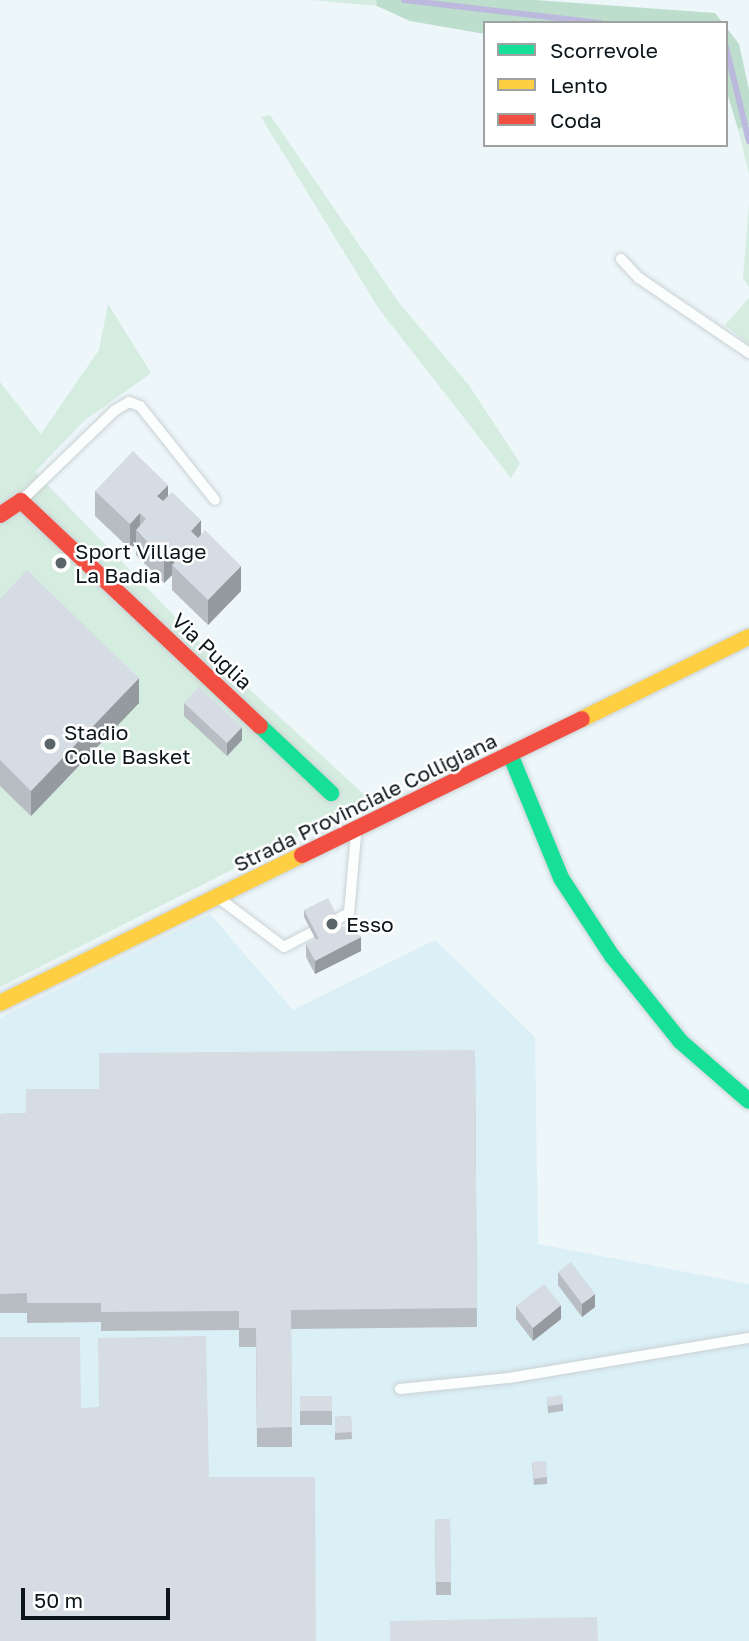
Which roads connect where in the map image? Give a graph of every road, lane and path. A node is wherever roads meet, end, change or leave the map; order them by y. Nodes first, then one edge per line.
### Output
1 (621, 259) dead end
2 (749, 353) edge
3 (215, 500) dead end
4 (21, 501) junction
5 (0, 515) edge
6 (749, 637) edge
7 (510, 754) junction
8 (331, 793) dead end
9 (356, 830) junction
10 (218, 897) junction
11 (0, 1003) edge
12 (749, 1101) edge
13 (749, 1338) edge
14 (400, 1389) dead end

1 - 2 lane
3 - 4 lane
4 - 5 street
4 - 8 street, Via Puglia
6 - 7 street, Strada Provinciale Colligiana
7 - 9 street, Strada Provinciale Colligiana
7 - 12 street
9 - 10 street, Strada Provinciale Colligiana
9 - 10 lane
10 - 11 street, Strada Provinciale Colligiana
13 - 14 lane

